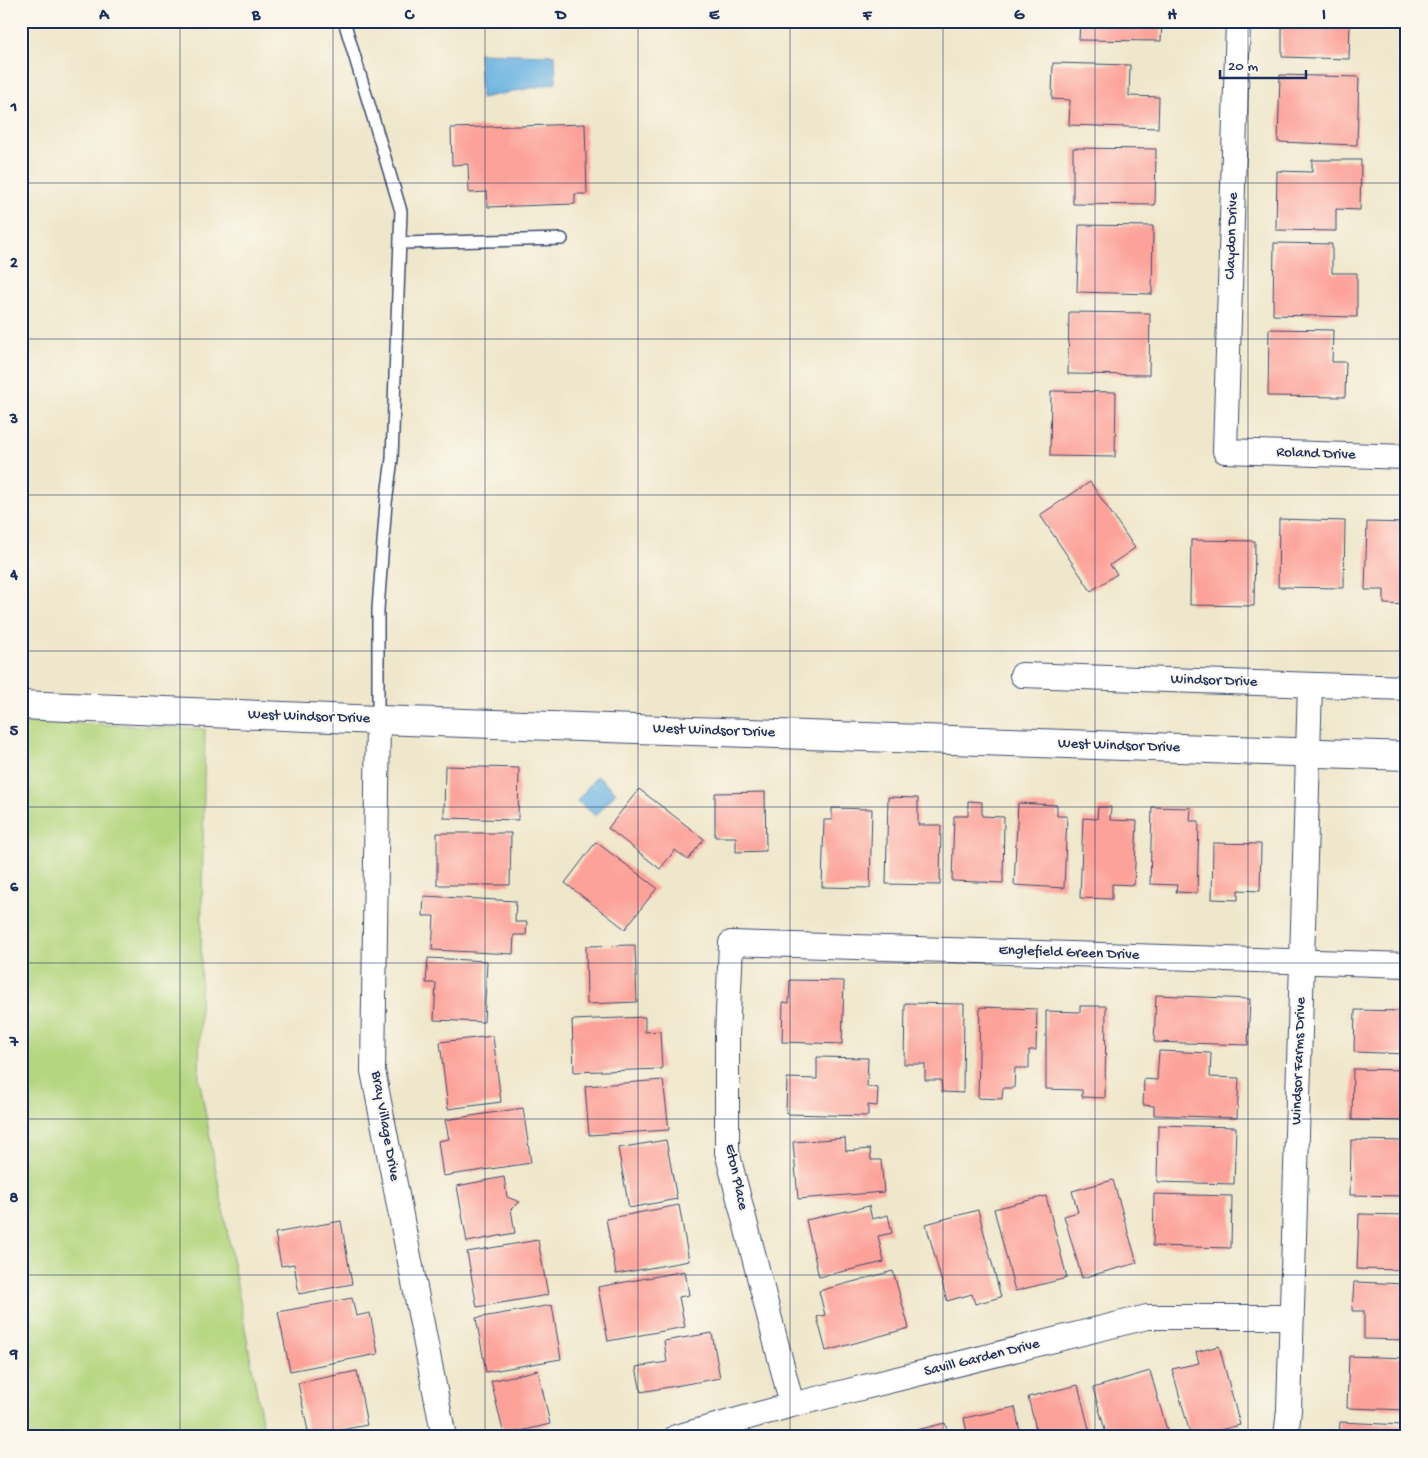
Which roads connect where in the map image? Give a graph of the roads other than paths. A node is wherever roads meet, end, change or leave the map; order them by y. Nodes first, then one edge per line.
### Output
1 (344, 21) edge
2 (1238, 21) edge
3 (562, 239) dead end
4 (400, 243) junction
5 (1225, 451) joint
6 (1407, 457) edge
7 (1022, 675) dead end
8 (1310, 685) junction
9 (1407, 688) edge
10 (21, 705) edge
11 (378, 720) junction
12 (1308, 752) junction
13 (1407, 756) edge
14 (731, 943) joint
15 (1302, 960) junction
16 (1407, 965) edge
17 (1292, 1317) junction
18 (792, 1405) junction
19 (444, 1437) edge
20 (676, 1437) edge
21 (1286, 1437) edge

1 - 4 lane
2 - 5 street, Claydon Drive
3 - 4 lane
4 - 11 lane
5 - 6 street, Roland Drive
7 - 8 street, Windsor Drive
8 - 9 street, Windsor Drive
8 - 12 street, Windsor Farms Drive
10 - 11 street, West Windsor Drive
11 - 12 street, West Windsor Drive
11 - 19 street, Bray Village Drive
12 - 13 street, West Windsor Drive
12 - 15 street, Windsor Farms Drive
14 - 15 street, Englefield Green Drive
14 - 18 street, Eton Place
15 - 16 street, Englefield Green Drive
15 - 17 street, Windsor Farms Drive
17 - 18 street, Savill Garden Drive
17 - 21 street, Windsor Farms Drive
18 - 20 street, Savill Garden Drive

